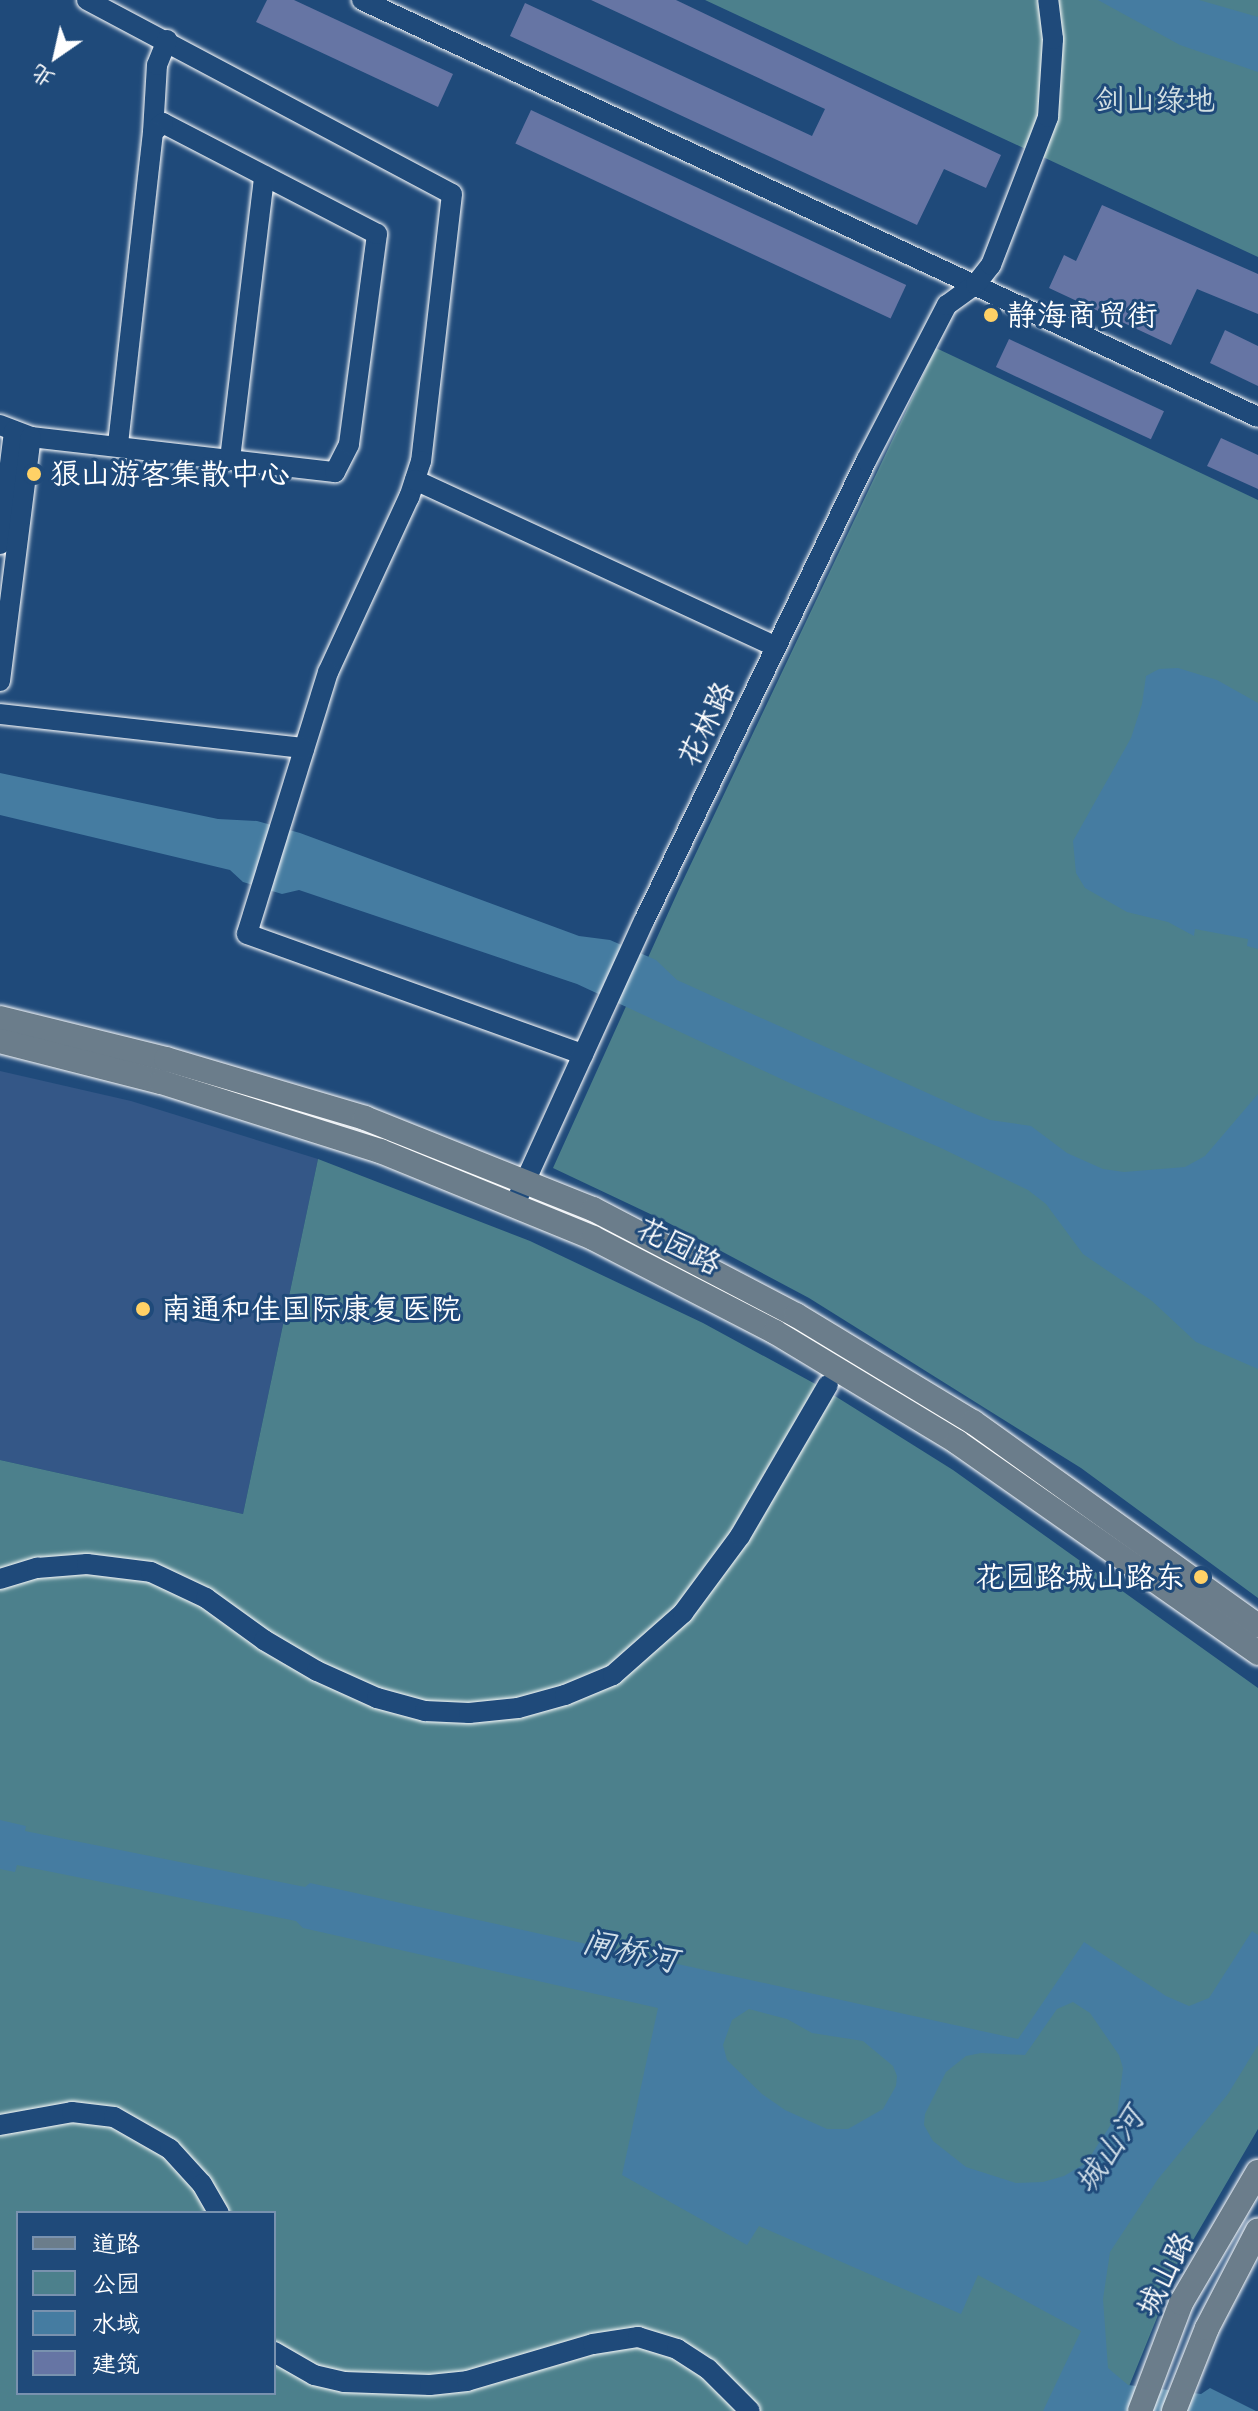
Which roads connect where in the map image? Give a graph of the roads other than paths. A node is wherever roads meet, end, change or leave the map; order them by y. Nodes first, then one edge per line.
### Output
1 (87, 0) edge
2 (362, 0) edge
3 (1048, 0) edge
4 (167, 40) junction
5 (153, 132) junction
6 (264, 176) junction
7 (976, 284) junction
8 (1258, 417) edge
9 (15, 431) edge
10 (118, 446) junction
11 (230, 459) junction
12 (415, 480) junction
13 (0, 544) edge
14 (776, 647) junction
15 (0, 681) edge
16 (0, 714) edge
17 (304, 748) junction
18 (0, 1018) edge
19 (0, 1041) edge
20 (583, 1054) junction
21 (525, 1181) junction
22 (514, 1206) junction
23 (828, 1385) dead end
24 (0, 1579) edge
25 (1258, 1626) edge
26 (1258, 1653) edge
27 (0, 2125) edge
28 (1258, 2172) edge
29 (218, 2211) edge
30 (1258, 2230) edge
31 (276, 2353) edge
32 (1178, 2401) edge
33 (750, 2411) edge
34 (1140, 2411) edge

1 - 4 street
2 - 7 street
3 - 7 street, 花林路
4 - 5 street
4 - 12 street
5 - 6 street
5 - 10 street
6 - 11 street
6 - 11 street
7 - 8 street
7 - 14 street, 花林路
9 - 10 street
9 - 13 street
9 - 15 street
10 - 11 street
12 - 14 street
12 - 17 street
14 - 20 street, 花林路
16 - 17 street
17 - 20 street
18 - 21 main road, 花园路
19 - 22 main road, 花园路
20 - 21 street, 花林路
21 - 22 street, 花林路
21 - 25 main road, 花园路
22 - 26 main road, 花园路
23 - 24 street
27 - 29 street
28 - 34 main road, 城山路
30 - 32 main road, 城山路
31 - 33 street

